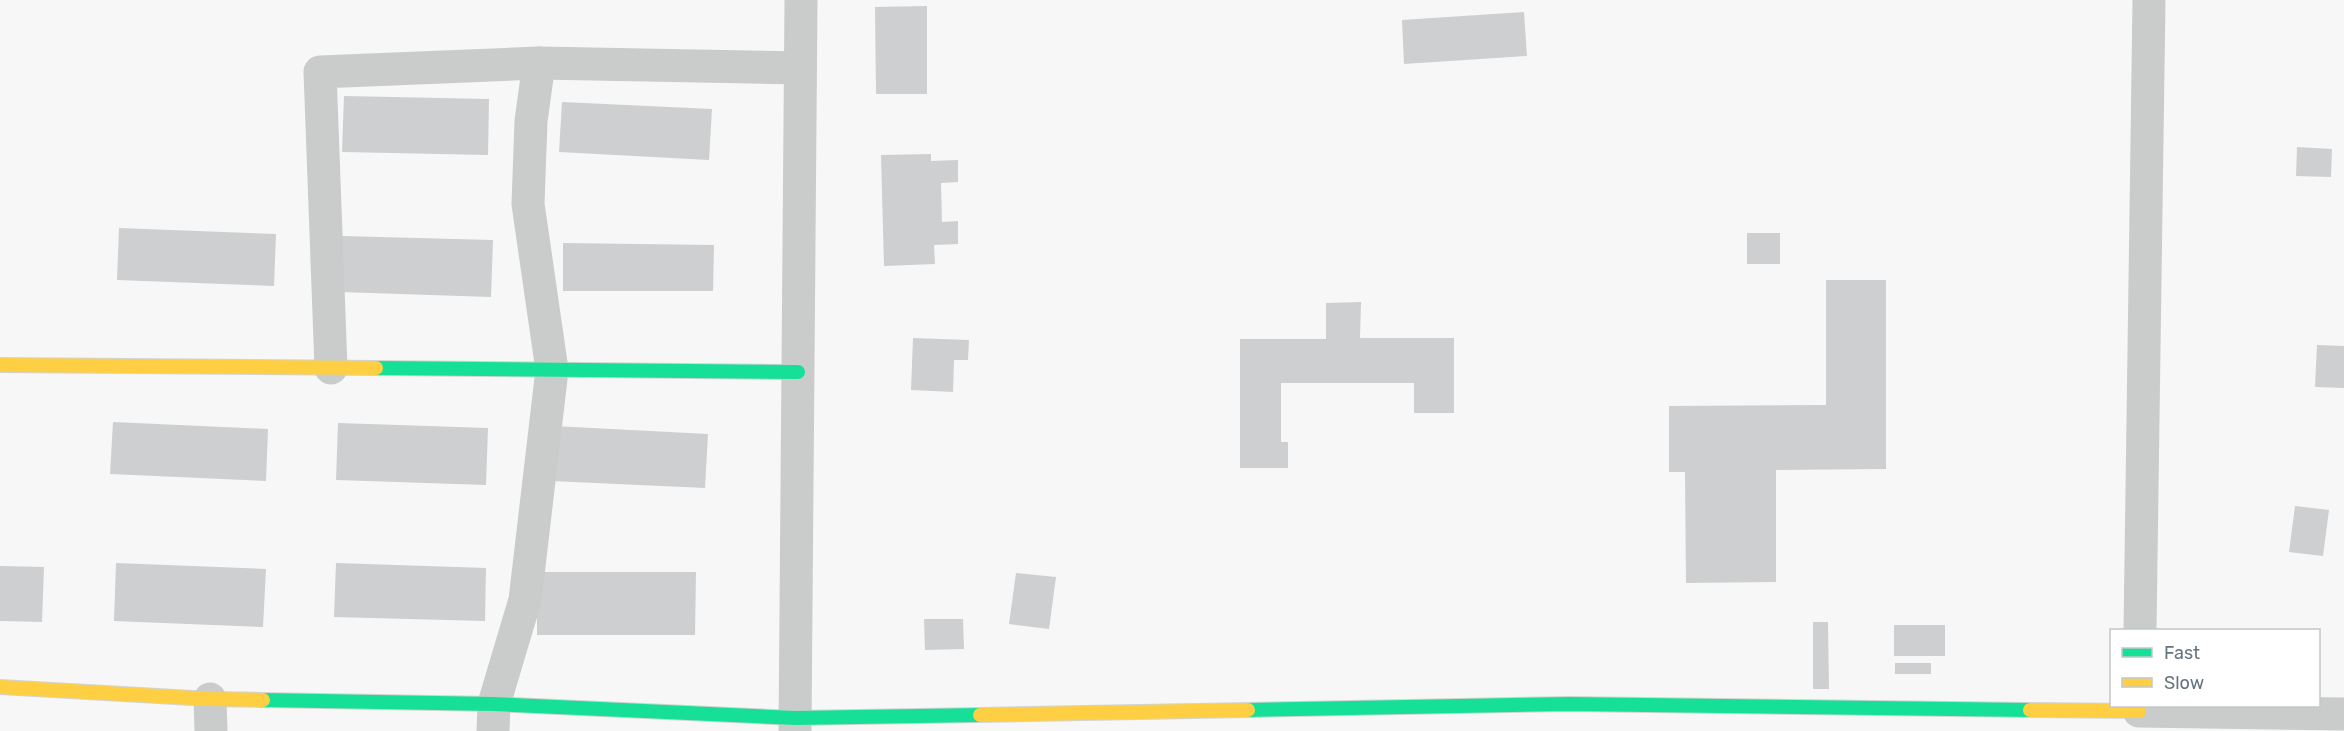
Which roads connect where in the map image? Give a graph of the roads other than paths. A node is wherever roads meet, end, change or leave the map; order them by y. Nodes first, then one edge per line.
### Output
1 (801, 0) edge
2 (2150, 0) edge
3 (539, 63) junction
4 (800, 68) junction
5 (0, 365) edge
6 (331, 368) junction
7 (552, 370) junction
8 (798, 372) junction
9 (2140, 629) edge
10 (0, 687) edge
11 (2139, 708) edge
12 (2344, 714) edge
13 (210, 715) edge
14 (493, 717) edge
15 (2233, 722) edge
16 (795, 725) edge

1 - 4 street
2 - 9 street
3 - 4 street
3 - 6 street
3 - 7 street
4 - 8 street
5 - 6 street
6 - 7 street
7 - 8 street
7 - 14 street
8 - 16 street
10 - 13 street
11 - 15 street
11 - 16 street
12 - 15 street
13 - 14 street
14 - 16 street

